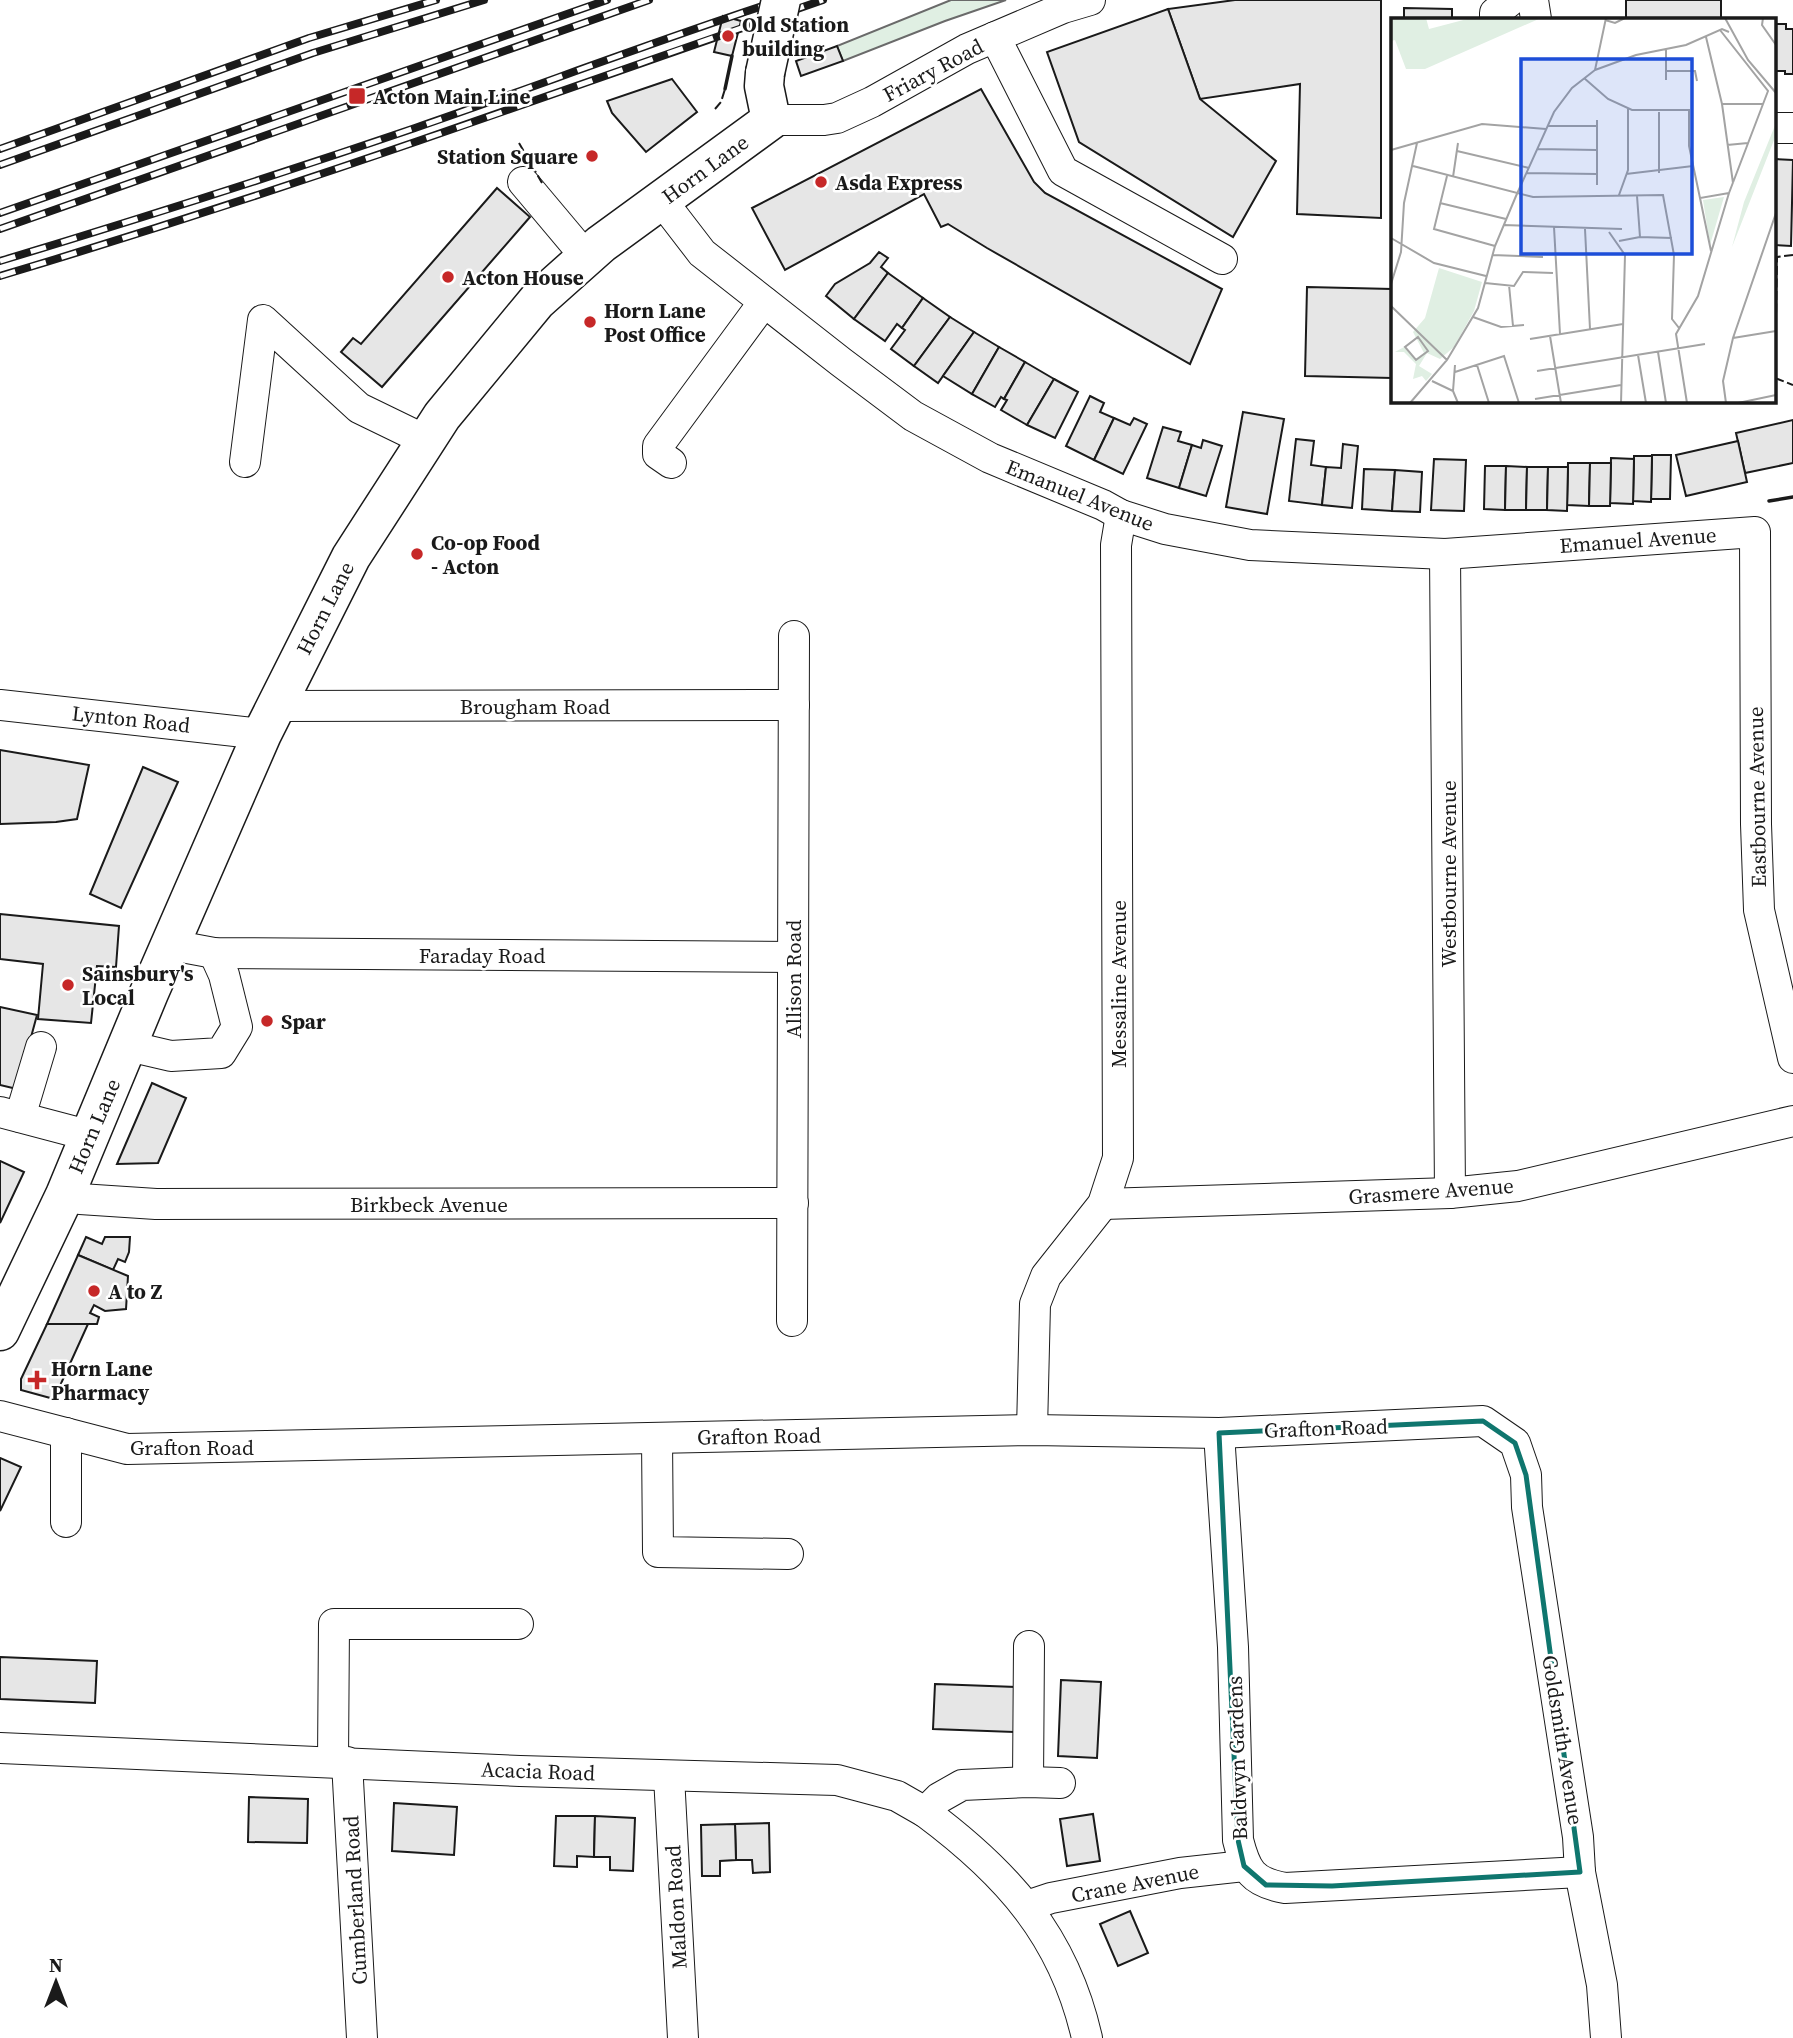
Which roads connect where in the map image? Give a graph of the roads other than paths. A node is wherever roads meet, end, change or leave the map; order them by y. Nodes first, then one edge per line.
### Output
1 (781, 0) edge
2 (1090, 0) edge
3 (1511, 0) edge
4 (1533, 0) edge
5 (1495, 18) edge
6 (1536, 18) edge
7 (996, 37) junction
8 (771, 120) junction
9 (523, 182) dead end
10 (662, 201) junction
11 (586, 257) junction
12 (1222, 259) dead end
13 (764, 302) junction
14 (427, 441) junction
15 (245, 462) dead end
16 (671, 463) dead end
17 (1121, 515) junction
18 (1755, 531) joint
19 (1445, 554) junction
20 (794, 636) dead end
21 (0, 705) edge
22 (794, 705) junction
23 (269, 720) junction
24 (171, 945) junction
25 (214, 953) junction
26 (793, 957) junction
27 (128, 1046) junction
28 (41, 1047) dead end
29 (1793, 1058) edge
30 (10, 1115) edge
31 (1793, 1121) edge
32 (91, 1136) junction
33 (1450, 1194) junction
34 (65, 1195) junction
35 (793, 1203) junction
36 (1103, 1204) junction
37 (792, 1321) dead end
38 (0, 1331) edge
39 (0, 1416) edge
40 (1032, 1430) junction
41 (65, 1433) junction
42 (1219, 1433) junction
43 (657, 1438) junction
44 (1515, 1443) joint
45 (65, 1522) dead end
46 (788, 1554) dead end
47 (519, 1624) dead end
48 (1029, 1646) dead end
49 (0, 1748) edge
50 (340, 1762) junction
51 (668, 1776) junction
52 (1028, 1782) junction
53 (1060, 1783) dead end
54 (925, 1812) junction
55 (1244, 1866) junction
56 (1580, 1872) junction
57 (1027, 1906) junction
58 (362, 2038) edge
59 (683, 2038) edge
60 (1087, 2038) edge
61 (1606, 2038) edge

1 - 8 main road, bridge
2 - 7 street, Friary Road
3 - 5 street
4 - 6 street
7 - 8 street, Friary Road
7 - 12 street
8 - 10 main road, Horn Lane
9 - 11 street
10 - 11 main road, Horn Lane
10 - 13 street, Emanuel Avenue
11 - 14 main road, Horn Lane
13 - 16 street
13 - 17 street, Emanuel Avenue
14 - 15 street
14 - 23 main road, Horn Lane
17 - 19 street, Emanuel Avenue
17 - 36 street, Messaline Avenue
18 - 19 street, Emanuel Avenue
18 - 29 street, Eastbourne Avenue
19 - 33 street, Westbourne Avenue
20 - 22 street, Allison Road
21 - 23 street, Lynton Road
22 - 23 street, Brougham Road
22 - 26 street, Allison Road
23 - 24 main road, Horn Lane
24 - 25 street, Faraday Road
24 - 27 main road, Horn Lane
25 - 26 street, Faraday Road
25 - 27 street
26 - 35 street, Allison Road
27 - 32 main road, Horn Lane
28 - 30 street
30 - 32 street
31 - 33 street, Grasmere Avenue
32 - 34 main road, Horn Lane
33 - 36 street, Grasmere Avenue
34 - 35 street, Birkbeck Avenue
34 - 38 main road, Horn Lane
35 - 37 street, Allison Road
36 - 40 street, Messaline Avenue
39 - 41 street, Grafton Road
40 - 42 street, Grafton Road
40 - 43 street, Grafton Road
41 - 43 street, Grafton Road
41 - 45 street
42 - 44 street, Grafton Road
42 - 55 street, Baldwyn Gardens
43 - 46 street
44 - 56 street, Goldsmith Avenue
47 - 50 street, Cumberland Road
48 - 52 street
49 - 50 street, Acacia Road
50 - 51 street, Acacia Road
50 - 58 street, Cumberland Road
51 - 54 street, Acacia Road
51 - 59 street, Maldon Road
52 - 53 street
52 - 54 street
54 - 57 street, Acacia Road
55 - 56 street, Baldwyn Gardens
55 - 57 street, Crane Avenue
56 - 61 street, Goldsmith Avenue
57 - 60 street, Acacia Road

